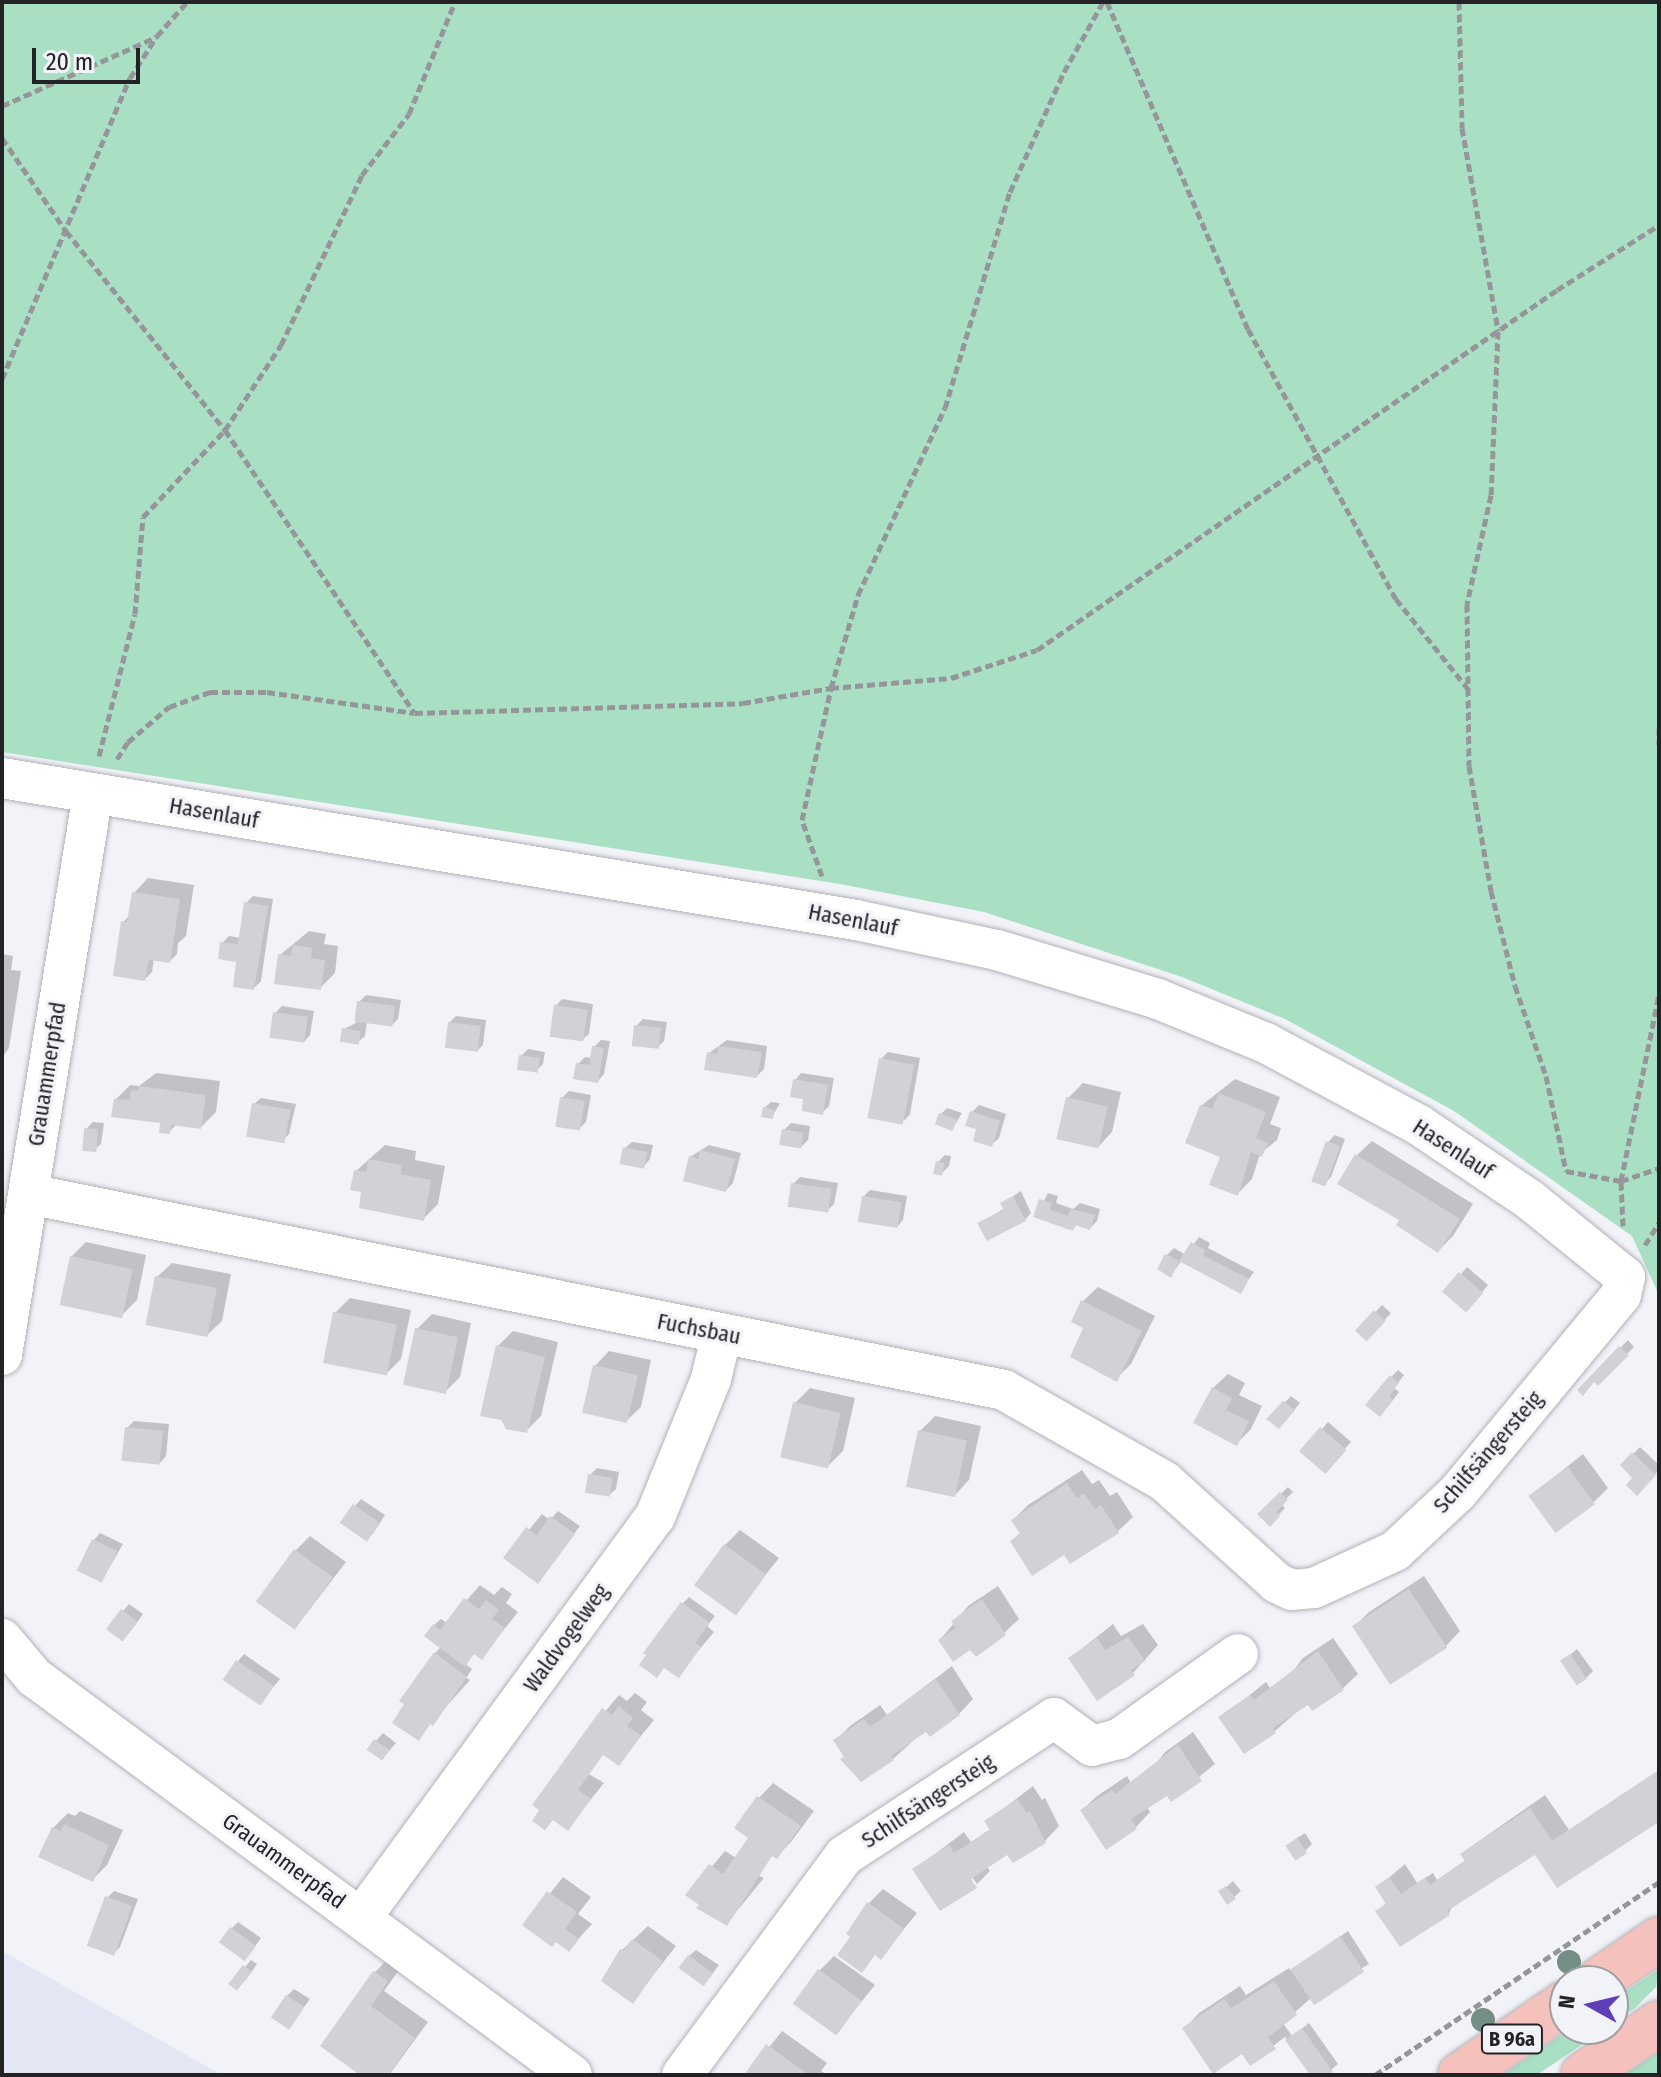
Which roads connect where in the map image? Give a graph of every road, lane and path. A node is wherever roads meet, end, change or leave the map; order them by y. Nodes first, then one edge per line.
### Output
1 (187, 2) edge
2 (455, 2) edge
3 (1105, 2) edge
4 (1459, 2) edge
5 (157, 36) junction
6 (2, 106) edge
7 (2, 138) edge
8 (1659, 225) edge
9 (66, 231) junction
10 (1498, 331) junction
11 (2, 379) edge
12 (225, 430) junction
13 (1317, 456) junction
14 (831, 688) junction
15 (1468, 689) junction
16 (415, 713) junction
17 (1659, 728) edge
18 (1659, 745) edge
19 (2, 778) edge
20 (93, 793) junction
21 (856, 920) junction
22 (1659, 995) edge
23 (1659, 1168) edge
24 (1621, 1181) junction
25 (28, 1194) junction
26 (1625, 1277) junction
27 (722, 1333) junction
28 (2, 1355) edge
29 (1314, 1588) joint
30 (2, 1639) edge
31 (1238, 1654) dead end
32 (1659, 1882) edge
33 (361, 1918) junction
34 (1659, 1939) edge
35 (1621, 1965) edge
36 (1549, 2014) edge
37 (1659, 2023) edge
38 (572, 2075) edge
39 (682, 2075) edge
40 (1375, 2075) edge
41 (1460, 2075) edge
42 (1583, 2075) edge

1 - 5 path
2 - 12 path
3 - 13 path
3 - 14 path
4 - 10 path
5 - 6 path
5 - 9 path
7 - 9 path
8 - 10 path
9 - 11 path
9 - 12 path
10 - 13 path
10 - 15 path
12 - 16 path
12 - 20 path
13 - 14 path
13 - 15 path
14 - 16 path
14 - 21 path
15 - 24 path
16 - 20 path
17 - 18 path
19 - 20 street, Hasenlauf
20 - 21 street, Hasenlauf
20 - 25 street, Grauammerpfad
21 - 26 street, Hasenlauf
22 - 24 path
23 - 24 path
24 - 26 path
25 - 27 street, Fuchsbau
25 - 28 street, Grauammerpfad
26 - 29 street, Schilfsängersteig
27 - 29 street, Fuchsbau
27 - 33 street, Waldvogelweg
30 - 33 street, Grauammerpfad
31 - 39 street, Schilfsängersteig
32 - 40 path
33 - 38 street, Grauammerpfad
34 - 35 main road
36 - 41 main road, B 96a
37 - 42 main road

